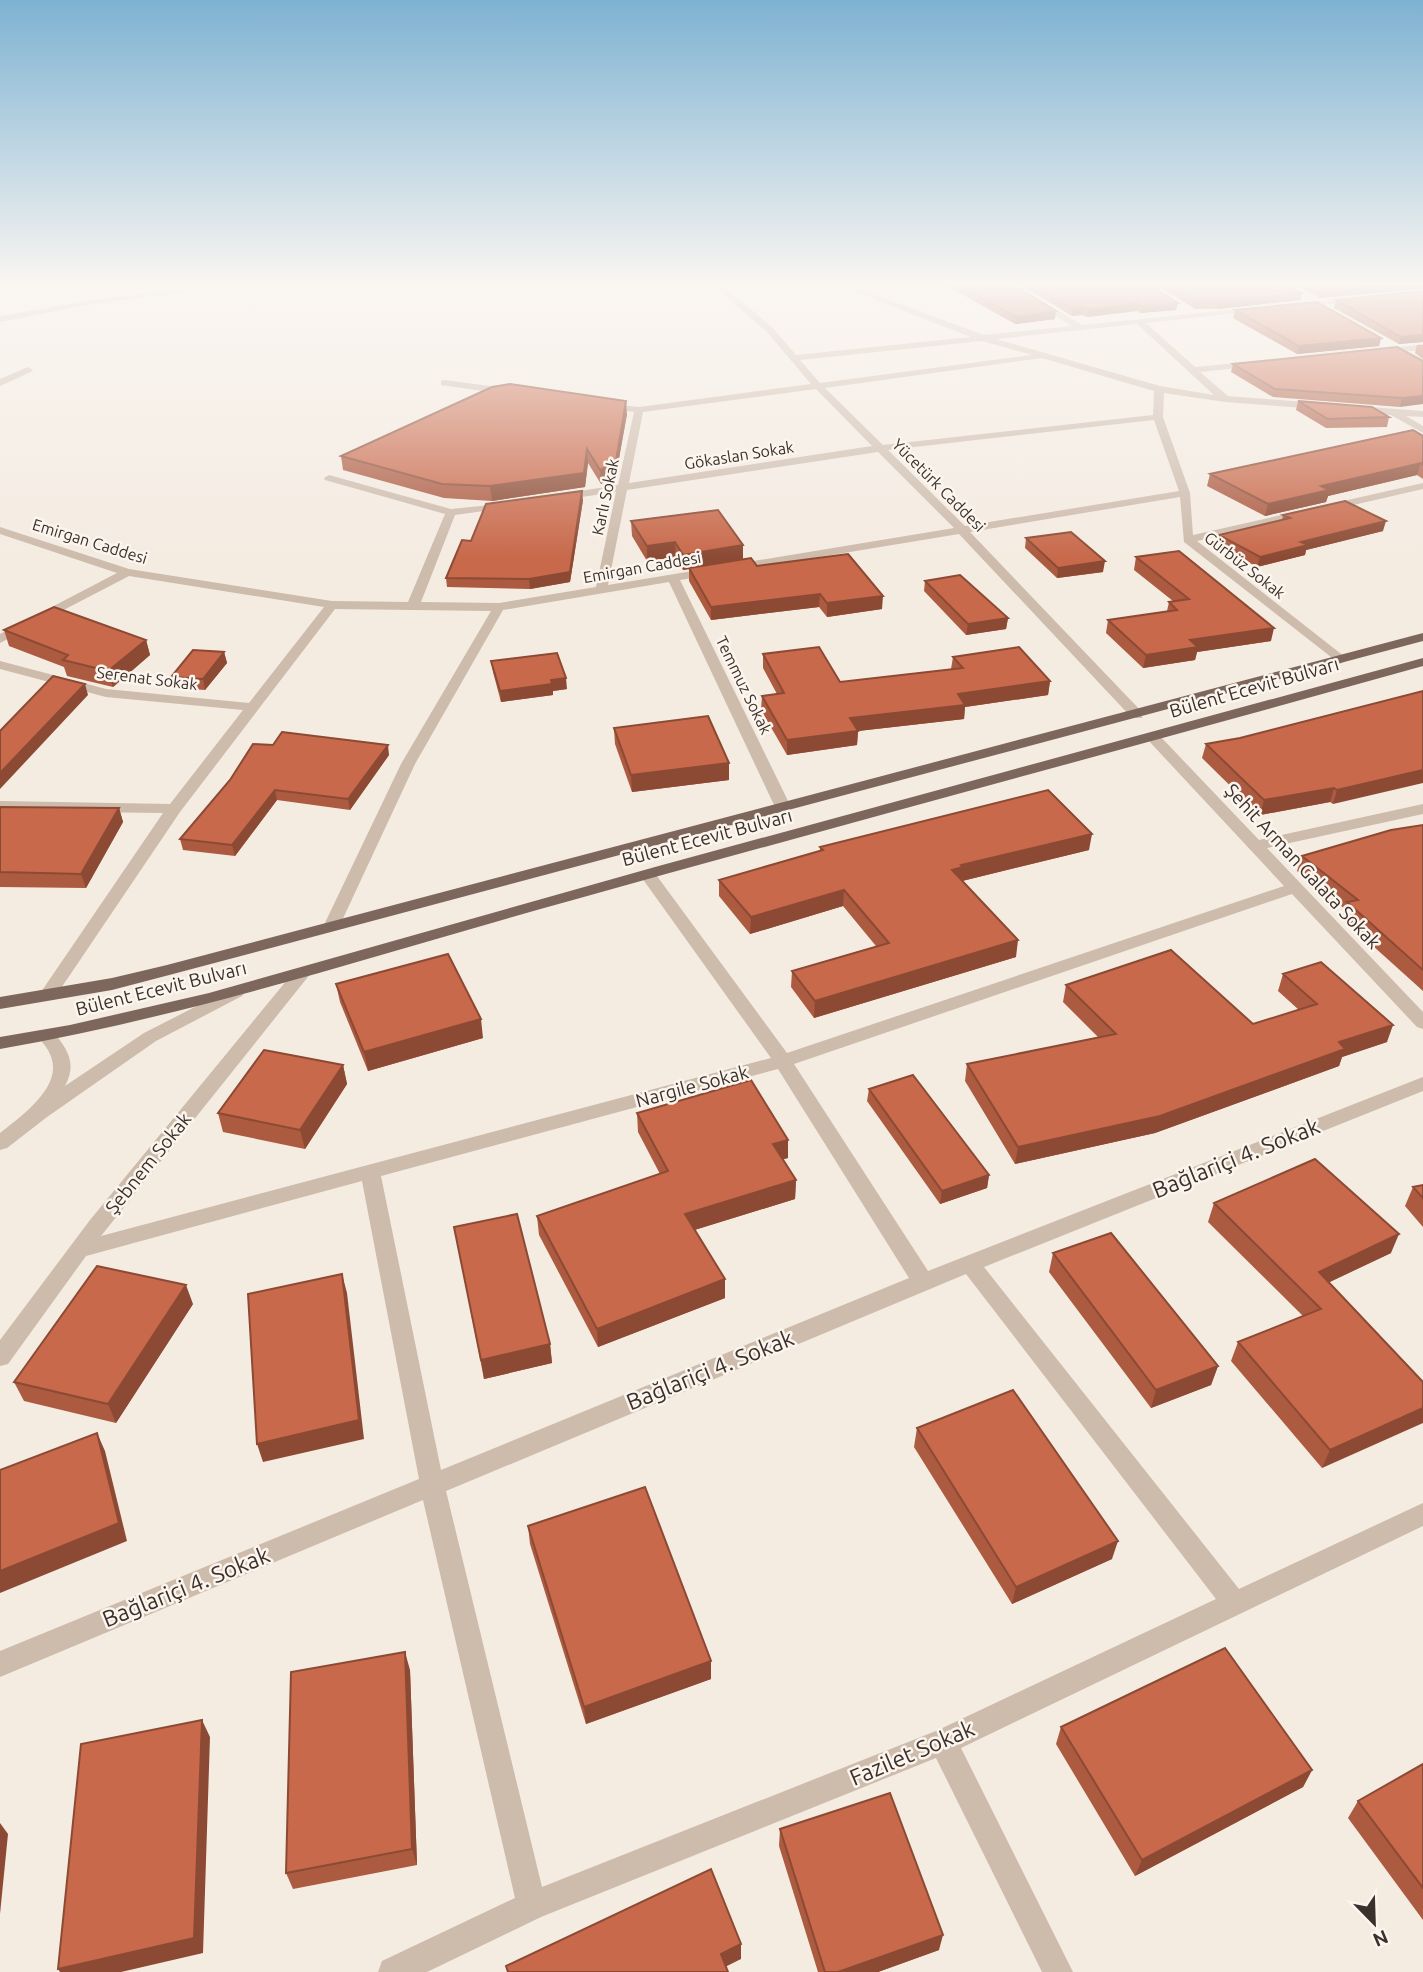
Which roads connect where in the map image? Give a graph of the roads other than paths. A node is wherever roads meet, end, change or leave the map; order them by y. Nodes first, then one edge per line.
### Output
1 (19, 374) edge
2 (807, 374) edge
3 (903, 374) edge
4 (1107, 374) edge
5 (1197, 374) edge
6 (0, 383) edge
7 (444, 383) dead end
8 (817, 385) junction
9 (1159, 389) junction
10 (522, 394) edge
11 (1225, 399) junction
12 (600, 404) edge
13 (1323, 407) edge
14 (1351, 409) edge
15 (639, 410) junction
16 (1392, 412) junction
17 (1423, 414) edge
18 (1158, 416) junction
19 (1423, 430) edge
20 (881, 448) junction
21 (329, 478) dead end
22 (1423, 486) edge
23 (622, 489) junction
24 (1185, 493) junction
25 (543, 500) edge
26 (517, 503) edge
27 (451, 512) junction
28 (961, 529) junction
29 (0, 530) edge
30 (1188, 540) junction
31 (127, 572) junction
32 (673, 578) junction
33 (601, 590) junction
34 (332, 605) junction
35 (413, 606) junction
36 (499, 607) junction
37 (1423, 637) edge
38 (0, 639) edge
39 (1340, 660) junction
40 (1423, 662) edge
41 (0, 664) edge
42 (251, 707) junction
43 (1137, 715) junction
44 (1153, 737) junction
45 (0, 806) edge
46 (783, 807) junction
47 (174, 809) junction
48 (1423, 810) edge
49 (1254, 846) junction
50 (648, 875) junction
51 (1294, 888) junction
52 (331, 927) junction
53 (302, 973) junction
54 (236, 992) junction
55 (47, 996) junction
56 (0, 1003) edge
57 (1423, 1023) edge
58 (47, 1036) junction
59 (0, 1043) edge
60 (783, 1062) junction
61 (1423, 1084) edge
62 (40, 1112) junction
63 (0, 1143) edge
64 (370, 1172) junction
65 (79, 1250) junction
66 (970, 1264) junction
67 (923, 1282) junction
68 (9, 1332) edge
69 (0, 1357) edge
70 (432, 1485) junction
71 (1423, 1514) edge
72 (1235, 1604) junction
73 (0, 1664) edge
74 (943, 1742) junction
75 (532, 1906) junction
76 (393, 1972) edge
77 (1058, 1972) edge

1 - 6 street
2 - 8 street, Yücetürk Caddesi
3 - 8 street
4 - 9 street
5 - 11 street
7 - 10 street
8 - 15 street
8 - 20 street, Yücetürk Caddesi
9 - 11 street
9 - 18 street
11 - 13 street
12 - 15 street
14 - 16 street
15 - 23 street, Karlı Sokak
16 - 17 street
16 - 19 street
18 - 20 street, Gökaslan Sokak
18 - 24 street
20 - 23 street, Gökaslan Sokak
20 - 28 street, Yücetürk Caddesi
21 - 27 street
22 - 30 street, Gürbüz Sokak
23 - 25 street, Gökaslan Sokak
23 - 33 street, Karlı Sokak
24 - 28 street, Emirgan Caddesi
24 - 30 street
26 - 27 street
27 - 35 street
28 - 32 street, Emirgan Caddesi
28 - 43 street, Yücetürk Caddesi
29 - 31 street, Emirgan Caddesi
30 - 39 street, Gürbüz Sokak
31 - 34 street, Emirgan Caddesi
31 - 38 street
32 - 33 street, Emirgan Caddesi
32 - 46 street, Temmuz Sokak
33 - 36 street, Emirgan Caddesi
34 - 35 street, Emirgan Caddesi
34 - 42 street
35 - 36 street, Emirgan Caddesi
36 - 52 street
37 - 39 main road, Bülent Ecevit Bulvarı
39 - 43 main road, Bülent Ecevit Bulvarı
40 - 44 main road, Bülent Ecevit Bulvarı
41 - 42 street, Serenat Sokak
42 - 47 street
43 - 46 main road, Bülent Ecevit Bulvarı
44 - 49 street, Şehit Arman Galata Sokak
44 - 50 main road, Bülent Ecevit Bulvarı
45 - 47 street
46 - 52 main road, Bülent Ecevit Bulvarı
47 - 55 street
48 - 49 street
49 - 51 street, Şehit Arman Galata Sokak
50 - 53 main road, Bülent Ecevit Bulvarı
50 - 60 street
51 - 57 street, Şehit Arman Galata Sokak
51 - 60 street, Nargile Sokak
52 - 55 main road, Bülent Ecevit Bulvarı
53 - 54 main road, Bülent Ecevit Bulvarı
53 - 65 street, Şebnem Sokak
54 - 58 main road, Bülent Ecevit Bulvarı
54 - 62 street
55 - 56 main road, Bülent Ecevit Bulvarı
58 - 59 main road, Bülent Ecevit Bulvarı
58 - 62 street
60 - 64 street, Nargile Sokak
60 - 67 street
61 - 66 street, Bağlariçi 4. Sokak
62 - 63 street
64 - 65 street, Nargile Sokak
64 - 70 street
65 - 68 street, Şebnem Sokak
66 - 67 street, Bağlariçi 4. Sokak
66 - 72 street
67 - 70 street, Bağlariçi 4. Sokak
68 - 69 street, Şebnem Sokak
70 - 73 street, Bağlariçi 4. Sokak
70 - 75 street
71 - 72 street, Fazilet Sokak
72 - 74 street, Fazilet Sokak
74 - 75 street, Fazilet Sokak
74 - 77 street
75 - 76 street, Fazilet Sokak

